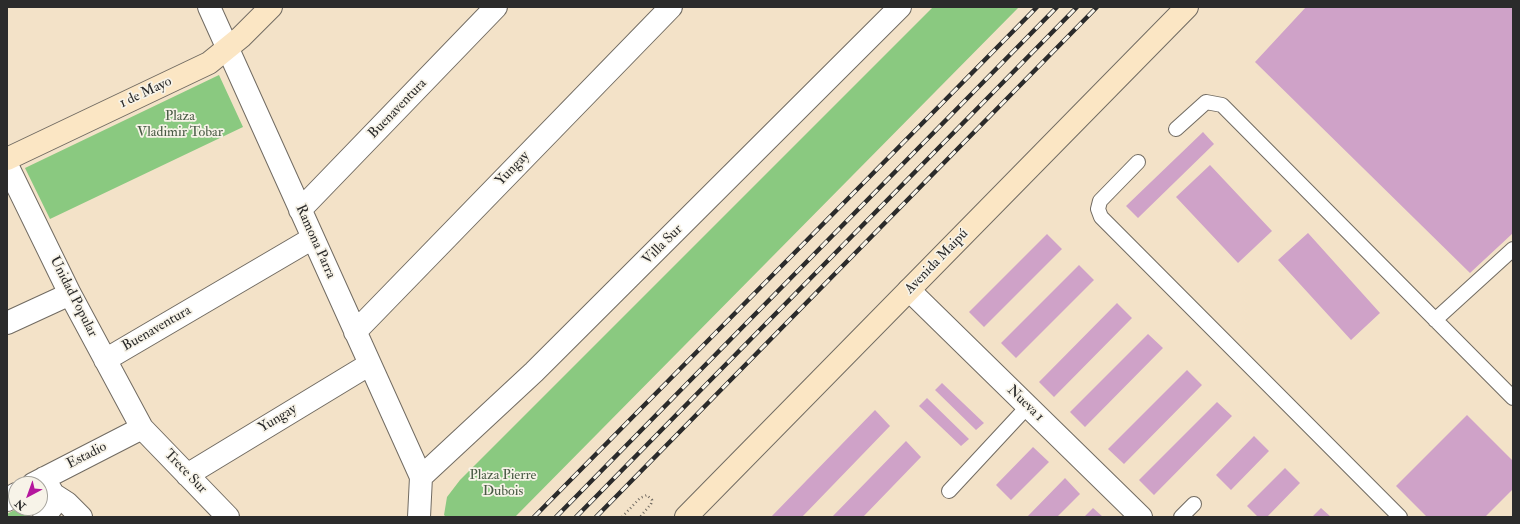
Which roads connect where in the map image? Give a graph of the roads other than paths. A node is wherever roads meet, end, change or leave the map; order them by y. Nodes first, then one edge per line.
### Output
1 (210, 7) edge
2 (271, 7) edge
3 (496, 7) edge
4 (671, 7) edge
5 (900, 7) edge
6 (1187, 7) edge
7 (228, 48) junction
8 (1176, 130) dead end
9 (7, 159) edge
10 (1138, 162) dead end
11 (7, 165) edge
12 (300, 210) junction
13 (313, 238) junction
14 (1513, 249) edge
15 (909, 290) junction
16 (70, 294) junction
17 (1435, 320) junction
18 (7, 323) edge
19 (355, 332) junction
20 (105, 360) junction
21 (370, 364) junction
22 (1513, 398) edge
23 (1028, 406) junction
24 (142, 428) junction
25 (187, 475) junction
26 (421, 477) junction
27 (48, 483) edge
28 (48, 488) edge
29 (949, 491) dead end
30 (48, 496) edge
31 (1194, 504) dead end
32 (48, 512) edge
33 (418, 516) edge
34 (81, 517) edge
35 (228, 517) edge
36 (686, 517) edge
37 (1141, 517) edge
38 (1181, 517) edge
39 (1400, 517) edge

1 - 7 street, Ramona Parra
2 - 7 main road, 1 de Mayo
3 - 12 street, Buenaventura
4 - 19 street, Yungay
5 - 26 street, Villa Sur
6 - 15 main road, Avenida Maipú
7 - 9 main road, 1 de Mayo
7 - 12 street, Ramona Parra
8 - 17 lane
10 - 39 lane
11 - 16 street, Unidad Popular
12 - 13 street, Ramona Parra
13 - 19 street, Ramona Parra
13 - 20 street, Buenaventura
14 - 17 lane
15 - 23 street, Nueva 1
15 - 36 main road, Avenida Maipú
16 - 18 street
16 - 20 street, Unidad Popular
17 - 22 lane
19 - 21 street, Ramona Parra
20 - 24 street, Unidad Popular
21 - 25 street, Yungay
21 - 26 street, Ramona Parra
23 - 29 lane
23 - 37 street, Nueva 1
24 - 25 street, Trece Sur
24 - 27 street, Estadio
25 - 35 street, Trece Sur
26 - 33 street
28 - 34 street
30 - 32 street
31 - 38 lane

